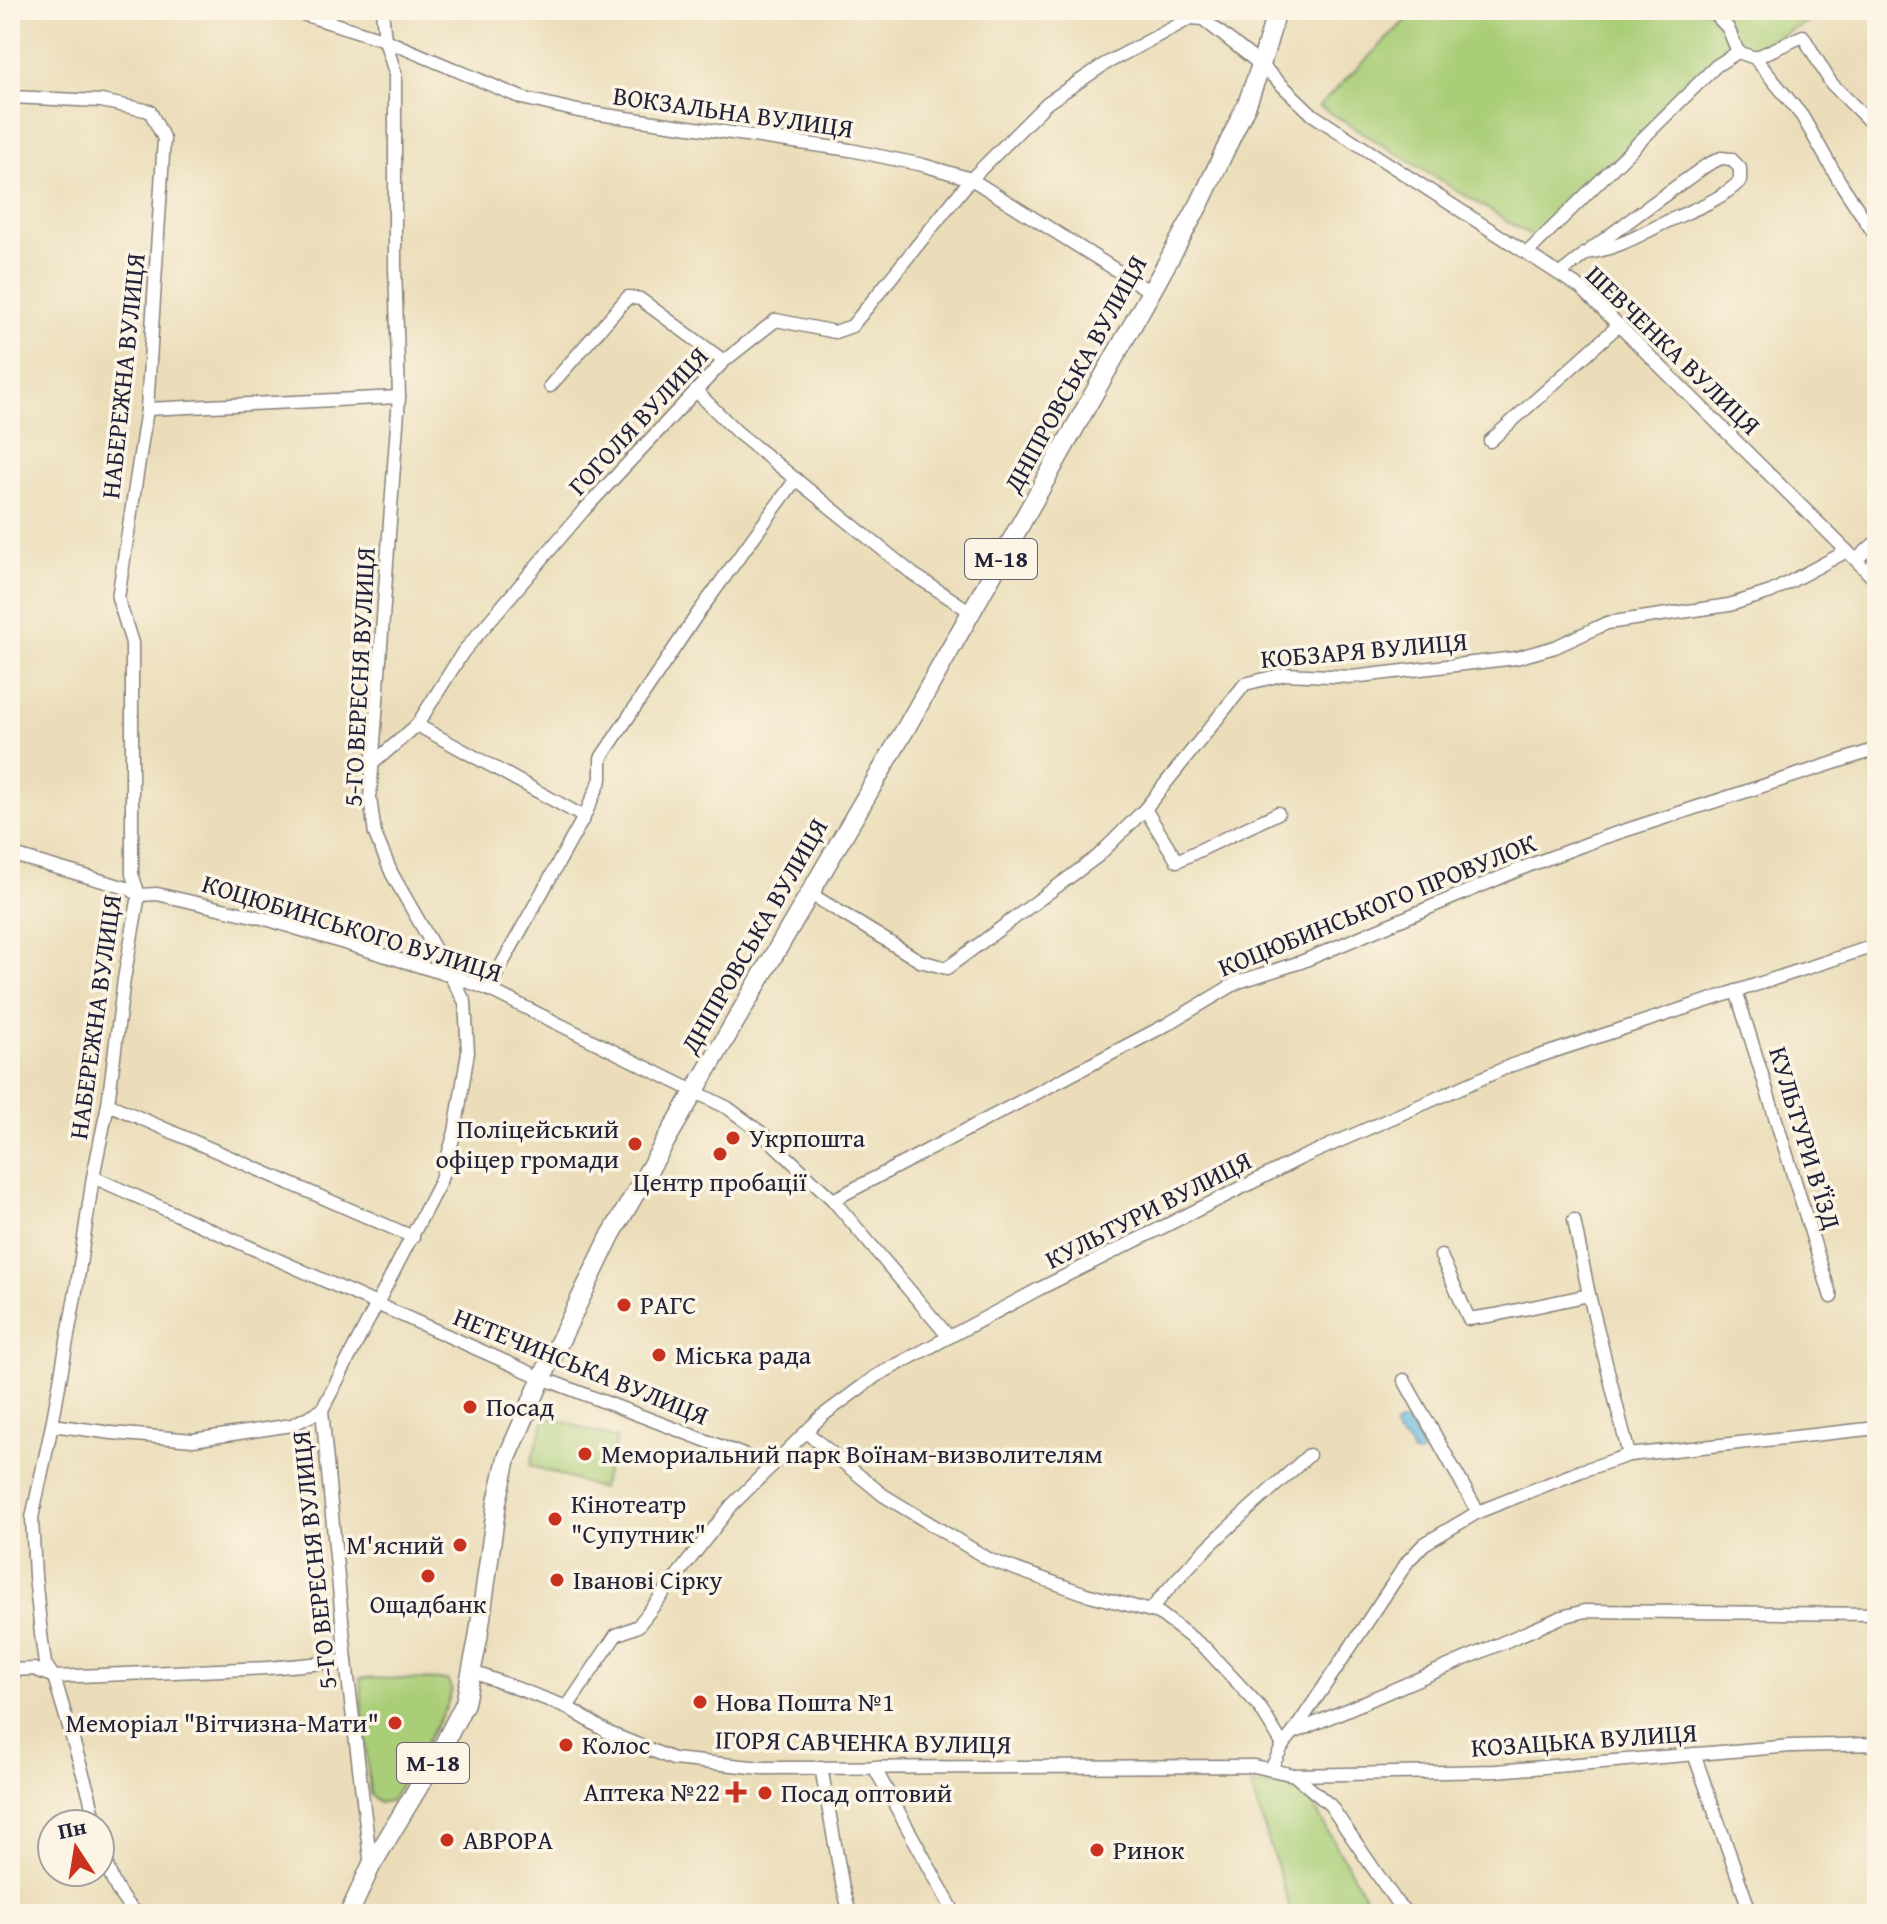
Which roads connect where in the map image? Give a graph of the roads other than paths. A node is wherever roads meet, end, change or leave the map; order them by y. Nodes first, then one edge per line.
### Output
1 (290, 10) edge
2 (382, 10) edge
3 (1277, 10) edge
4 (1711, 10) edge
5 (385, 40) junction
6 (1738, 52) junction
7 (1755, 58) junction
8 (1261, 65) junction
9 (10, 97) edge
10 (1877, 129) edge
11 (971, 179) junction
12 (1877, 238) edge
13 (1527, 253) junction
14 (1585, 253) junction
15 (1560, 274) junction
16 (1151, 292) junction
17 (1619, 325) junction
18 (724, 361) junction
19 (550, 386) dead end
20 (697, 392) junction
21 (399, 397) junction
22 (147, 409) junction
23 (1490, 441) dead end
24 (796, 479) junction
25 (1877, 541) edge
26 (1852, 555) junction
27 (1877, 582) edge
28 (971, 612) junction
29 (417, 725) junction
30 (1877, 749) edge
31 (371, 765) junction
32 (1145, 809) junction
33 (1278, 813) dead end
34 (584, 817) junction
35 (10, 854) edge
36 (809, 893) junction
37 (139, 895) junction
38 (1877, 945) edge
39 (452, 976) junction
40 (488, 989) junction
41 (1736, 991) junction
42 (694, 1092) junction
43 (108, 1104) junction
44 (93, 1177) junction
45 (833, 1200) junction
46 (1574, 1220) dead end
47 (413, 1237) junction
48 (1441, 1256) dead end
49 (1589, 1295) junction
50 (1831, 1297) dead end
51 (376, 1304) junction
52 (949, 1337) junction
53 (542, 1378) junction
54 (1404, 1380) dead end
55 (322, 1410) junction
56 (52, 1425) junction
57 (1877, 1428) edge
58 (806, 1432) junction
59 (1309, 1455) dead end
60 (1629, 1455) junction
61 (772, 1466) junction
62 (1478, 1512) junction
63 (1150, 1611) junction
64 (1877, 1614) edge
65 (346, 1661) junction
66 (10, 1670) edge
67 (473, 1672) junction
68 (54, 1677) junction
69 (567, 1707) junction
70 (1293, 1733) junction
71 (1877, 1744) edge
72 (1283, 1745) junction
73 (1694, 1754) junction
74 (821, 1767) junction
75 (874, 1767) junction
76 (1271, 1769) junction
77 (1294, 1775) junction
78 (92, 1808) edge
79 (371, 1866) junction
80 (116, 1887) edge
81 (137, 1914) edge
82 (349, 1914) edge
83 (850, 1914) edge
84 (955, 1914) edge
85 (1408, 1914) edge
86 (1751, 1914) edge

1 - 5 street, ВОКЗАЛЬНА ВУЛИЦЯ
2 - 5 street, 5-ГО ВЕРЕСНЯ ВУЛИЦЯ
3 - 8 highway, ДНІПРОВСЬКА ВУЛИЦЯ / М-18
4 - 6 street
5 - 11 street, ВОКЗАЛЬНА ВУЛИЦЯ
5 - 21 street, 5-ГО ВЕРЕСНЯ ВУЛИЦЯ
6 - 7 street
6 - 13 street
7 - 10 street
7 - 12 street
8 - 11 street, ГОГОЛЯ ВУЛИЦЯ
8 - 13 street, ШЕВЧЕНКА ВУЛИЦЯ
8 - 16 highway, ДНІПРОВСЬКА ВУЛИЦЯ / М-18
9 - 22 street, НАБЕРЕЖНА ВУЛИЦЯ
11 - 16 street, ВОКЗАЛЬНА ВУЛИЦЯ
11 - 18 street, ГОГОЛЯ ВУЛИЦЯ
13 - 15 street, ШЕВЧЕНКА ВУЛИЦЯ
14 - 14 street
14 - 15 street
15 - 17 street, ШЕВЧЕНКА ВУЛИЦЯ
16 - 28 highway, ДНІПРОВСЬКА ВУЛИЦЯ / М-18
17 - 23 street
17 - 26 street, ШЕВЧЕНКА ВУЛИЦЯ
18 - 19 street
18 - 20 street, ГОГОЛЯ ВУЛИЦЯ
20 - 24 street
20 - 29 street, ГОГОЛЯ ВУЛИЦЯ
21 - 22 street
21 - 31 street, 5-ГО ВЕРЕСНЯ ВУЛИЦЯ
22 - 37 street, НАБЕРЕЖНА ВУЛИЦЯ
24 - 28 street
24 - 34 street
25 - 26 street, КОБЗАРЯ ВУЛИЦЯ
26 - 27 street, ШЕВЧЕНКА ВУЛИЦЯ
26 - 32 street, КОБЗАРЯ ВУЛИЦЯ
28 - 36 highway, ДНІПРОВСЬКА ВУЛИЦЯ / М-18
29 - 31 street, ГОГОЛЯ ВУЛИЦЯ
29 - 34 street
30 - 45 street, КОЦЮБИНСЬКОГО ПРОВУЛОК
31 - 39 street, 5-ГО ВЕРЕСНЯ ВУЛИЦЯ
32 - 33 street
32 - 36 street, КОБЗАРЯ ВУЛИЦЯ
34 - 40 street
35 - 37 street, КОЦЮБИНСЬКОГО ВУЛИЦЯ
36 - 42 highway, ДНІПРОВСЬКА ВУЛИЦЯ / М-18
37 - 39 street, КОЦЮБИНСЬКОГО ВУЛИЦЯ
37 - 43 street, НАБЕРЕЖНА ВУЛИЦЯ
38 - 41 street, КУЛЬТУРИ ВУЛИЦЯ
39 - 40 street, КОЦЮБИНСЬКОГО ВУЛИЦЯ
39 - 47 street, 5-ГО ВЕРЕСНЯ ВУЛИЦЯ
40 - 42 street, КОЦЮБИНСЬКОГО ВУЛИЦЯ
41 - 50 street, КУЛЬТУРИ В’ЇЗД
41 - 52 street, КУЛЬТУРИ ВУЛИЦЯ
42 - 45 street, КОЦЮБИНСЬКОГО ВУЛИЦЯ
42 - 53 highway, ДНІПРОВСЬКА ВУЛИЦЯ / М-18
43 - 44 street, НАБЕРЕЖНА ВУЛИЦЯ
43 - 47 street
44 - 51 street
44 - 56 street, НАБЕРЕЖНА ВУЛИЦЯ
45 - 52 street, КОЦЮБИНСЬКОГО ВУЛИЦЯ
46 - 49 street
47 - 51 street, 5-ГО ВЕРЕСНЯ ВУЛИЦЯ
48 - 49 street
49 - 60 street
51 - 53 street, НЕТЕЧИНСЬКА ВУЛИЦЯ
51 - 55 street, 5-ГО ВЕРЕСНЯ ВУЛИЦЯ
52 - 58 street, КУЛЬТУРИ ВУЛИЦЯ
53 - 61 street, НЕТЕЧИНСЬКА ВУЛИЦЯ
53 - 67 highway, ДНІПРОВСЬКА ВУЛИЦЯ / М-18
54 - 62 street
55 - 56 street
55 - 65 street, 5-ГО ВЕРЕСНЯ ВУЛИЦЯ
56 - 68 street, НАБЕРЕЖНА ВУЛИЦЯ
57 - 60 street
58 - 61 street, КУЛЬТУРИ ВУЛИЦЯ
58 - 63 street
59 - 63 street
60 - 62 street
61 - 69 street, КУЛЬТУРИ ВУЛИЦЯ
62 - 70 street
63 - 72 street
64 - 70 street
65 - 68 street
65 - 79 street, 5-ГО ВЕРЕСНЯ ВУЛИЦЯ
66 - 68 street
67 - 69 street, ІГОРЯ САВЧЕНКА ВУЛИЦЯ
67 - 79 highway, ДНІПРОВСЬКА ВУЛИЦЯ / М-18
68 - 78 street, НАБЕРЕЖНА ВУЛИЦЯ
69 - 74 street, ІГОРЯ САВЧЕНКА ВУЛИЦЯ
70 - 72 street
71 - 73 street, КОЗАЦЬКА ВУЛИЦЯ
72 - 76 street
73 - 77 street, КОЗАЦЬКА ВУЛИЦЯ
73 - 86 street
74 - 75 street, ІГОРЯ САВЧЕНКА ВУЛИЦЯ
74 - 83 street
75 - 76 street, ІГОРЯ САВЧЕНКА ВУЛИЦЯ
75 - 84 street
76 - 77 street, ІГОРЯ САВЧЕНКА ВУЛИЦЯ
77 - 85 street
79 - 82 highway, ДНІПРОВСЬКА ВУЛИЦЯ / М-18
80 - 81 street

